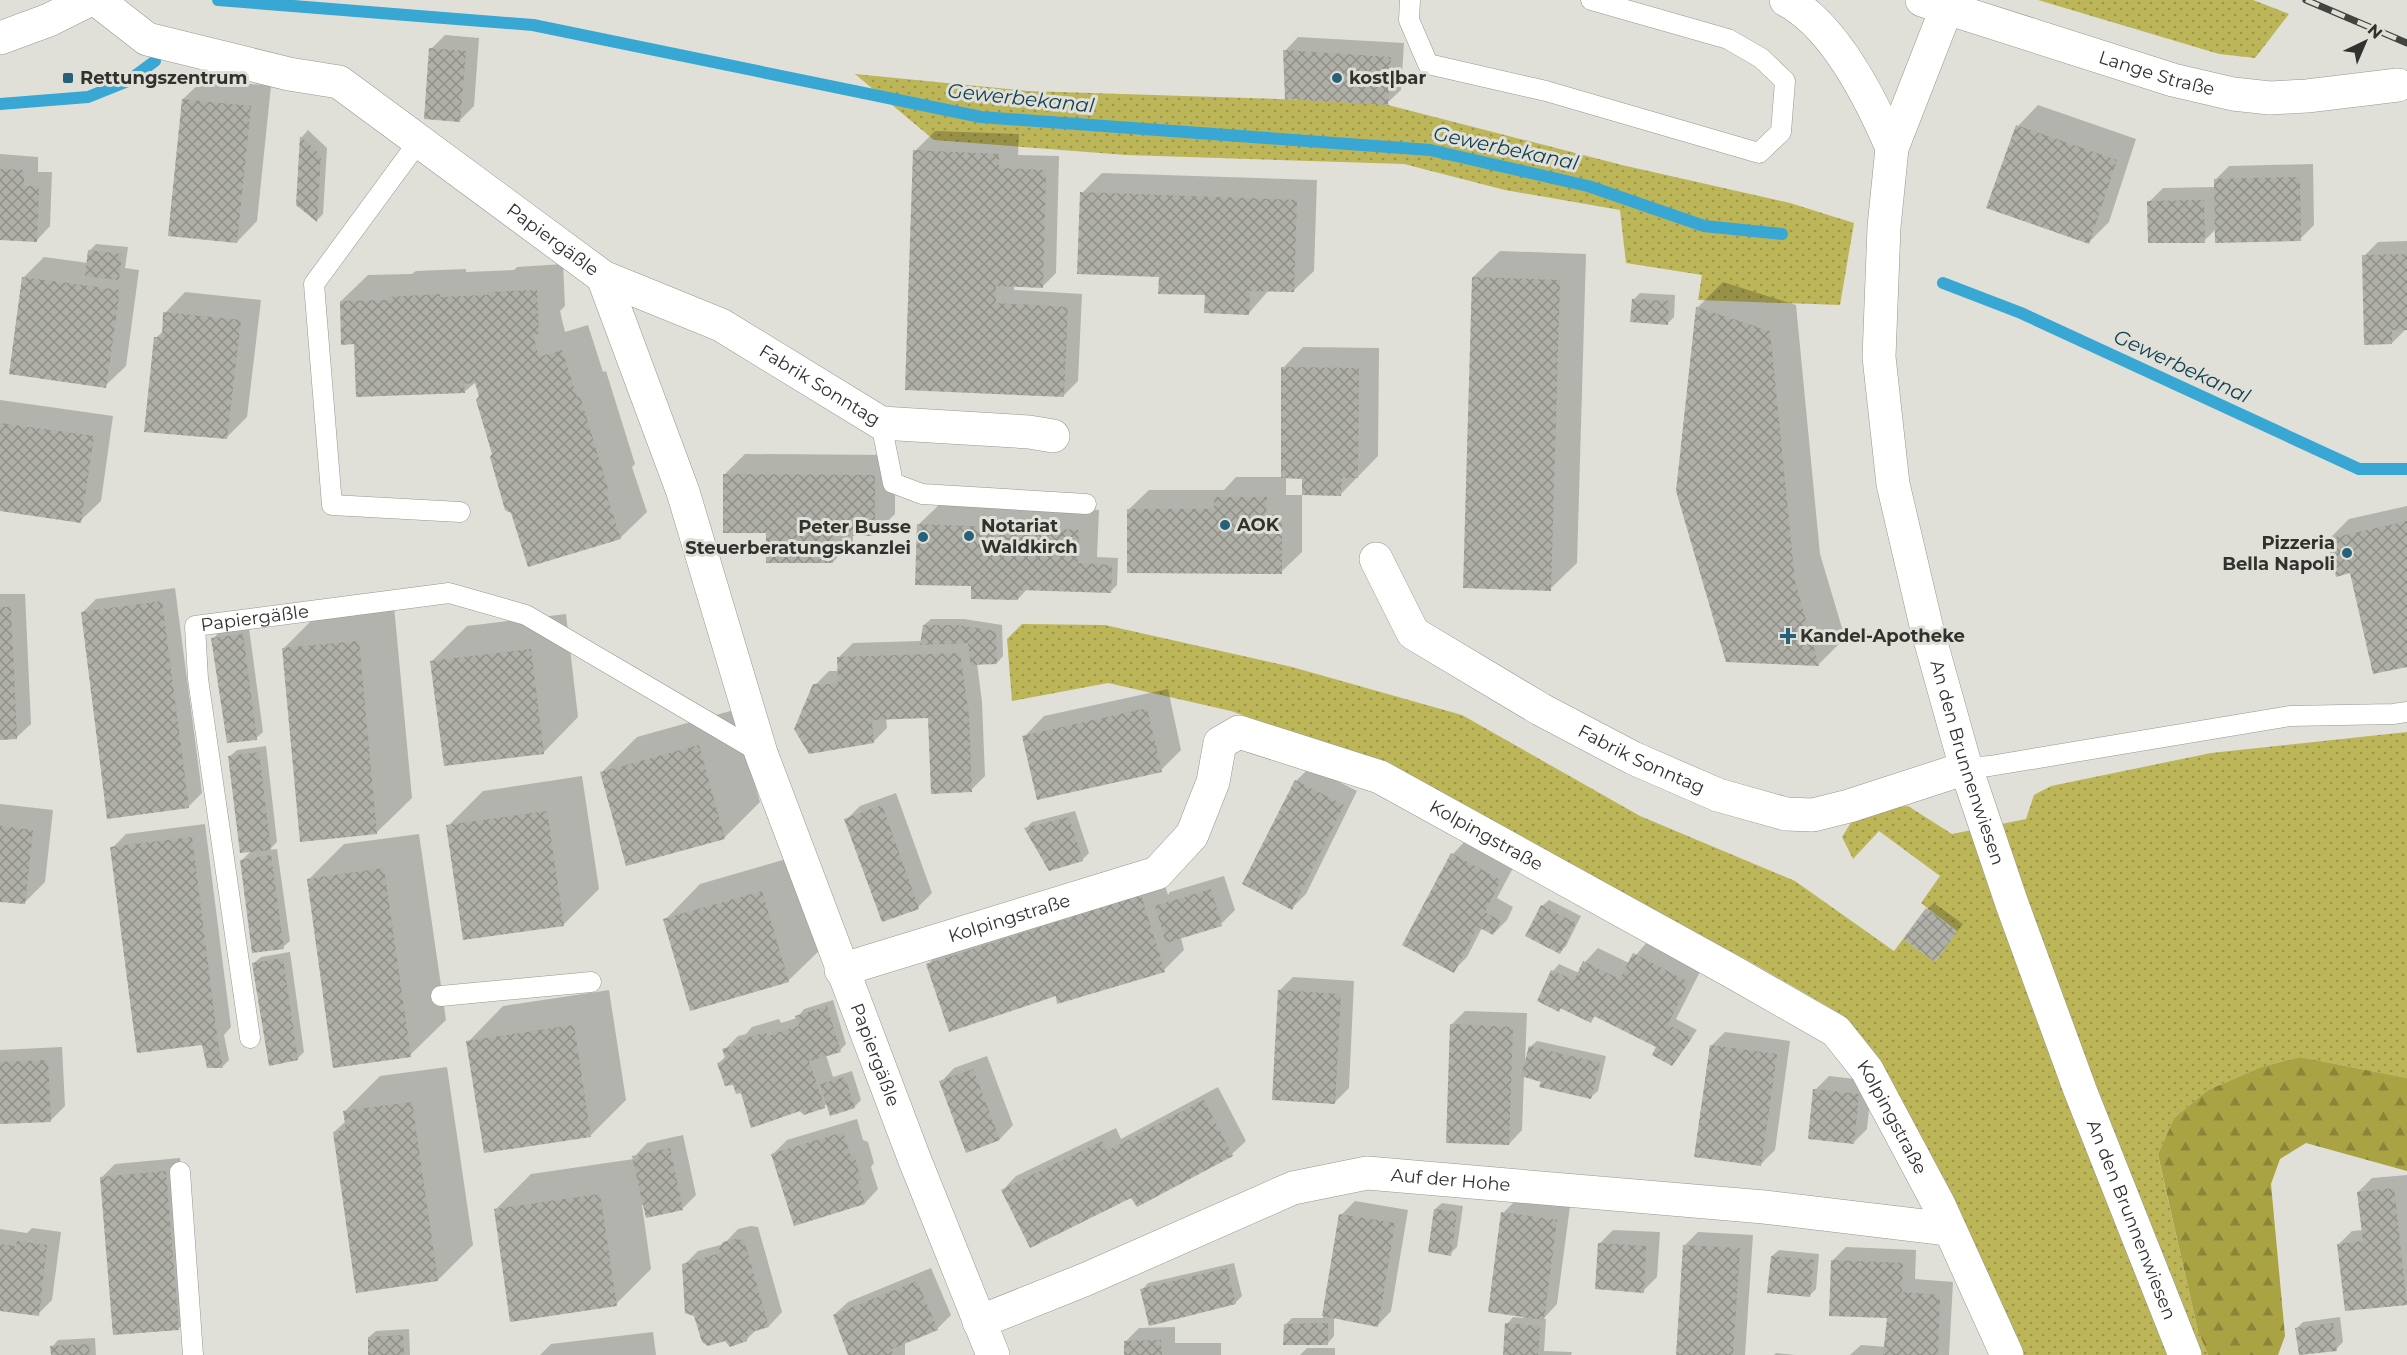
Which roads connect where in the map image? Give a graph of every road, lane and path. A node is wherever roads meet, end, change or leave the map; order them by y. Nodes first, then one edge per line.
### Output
1 (89, 0) edge
2 (96, 0) edge
3 (1410, 0) edge
4 (1592, 0) edge
5 (1786, 0) edge
6 (1934, 4) edge
7 (0, 38) edge
8 (2397, 85) dead end
9 (418, 141) junction
10 (1892, 148) junction
11 (603, 277) junction
12 (881, 423) junction
13 (1053, 436) dead end
14 (1086, 504) dead end
15 (460, 512) dead end
16 (1376, 559) dead end
17 (2407, 711) edge
18 (761, 753) junction
19 (1966, 768) junction
20 (841, 970) junction
21 (591, 982) dead end
22 (441, 996) dead end
23 (250, 1038) dead end
24 (180, 1172) dead end
25 (1948, 1229) junction
26 (979, 1322) junction
27 (193, 1355) edge
28 (993, 1355) edge
29 (2007, 1355) edge
30 (2184, 1355) edge

1 - 7 street
2 - 9 street, Papiergäßle
3 - 4 lane
5 - 10 street
6 - 8 street, Lange Straße
6 - 10 street, An den Brunnenwiesen
9 - 11 street, Papiergäßle
9 - 15 lane
10 - 19 street, An den Brunnenwiesen
11 - 12 street, Fabrik Sonntag
11 - 18 street, Papiergäßle
12 - 13 street, Fabrik Sonntag
12 - 14 lane
16 - 19 street, Fabrik Sonntag
17 - 19 lane
18 - 20 street, Papiergäßle
18 - 23 lane, Papiergäßle
19 - 30 street, An den Brunnenwiesen
20 - 25 street, Kolpingstraße
20 - 26 street, Papiergäßle
21 - 22 lane
24 - 27 lane
25 - 26 street, Auf der Hohe
25 - 29 street, Kolpingstraße
26 - 28 street, Papiergäßle

